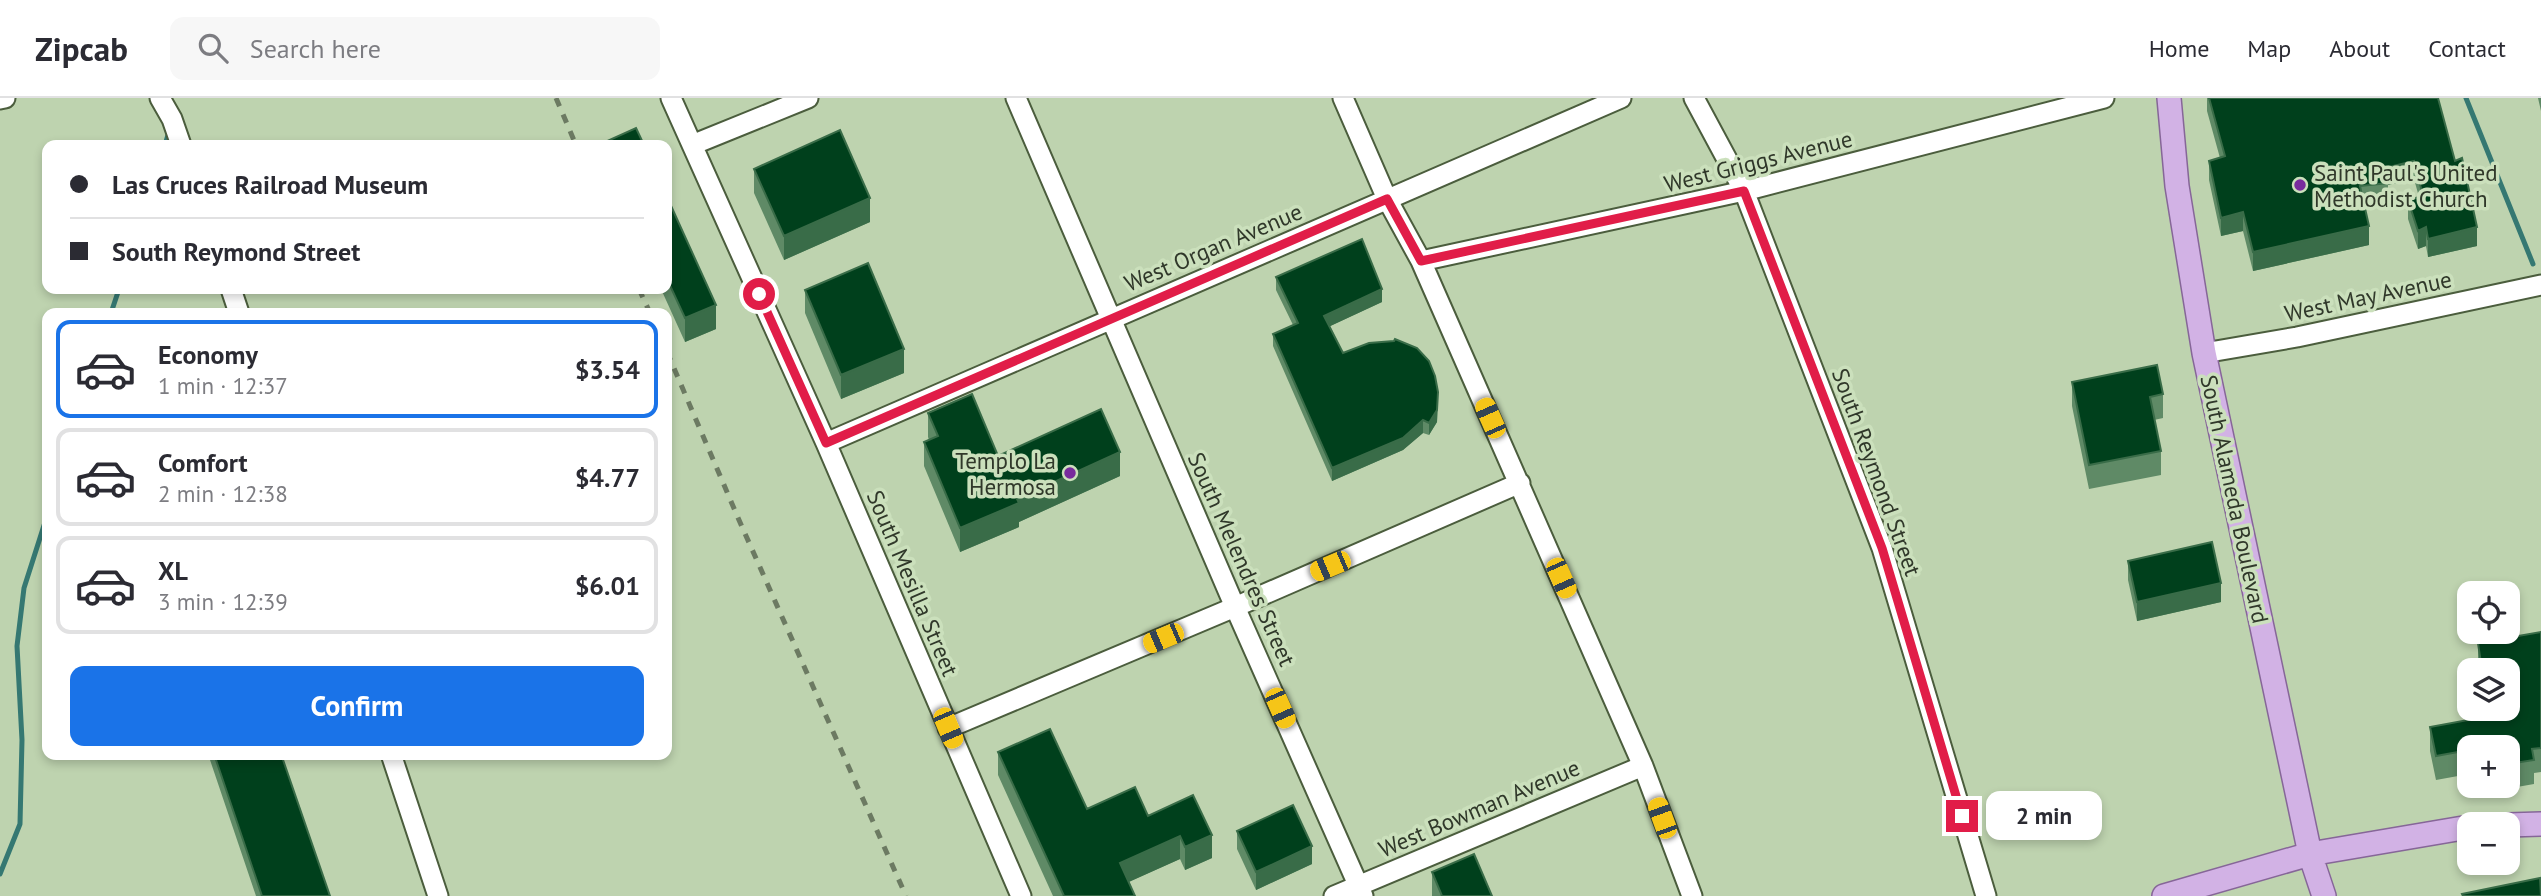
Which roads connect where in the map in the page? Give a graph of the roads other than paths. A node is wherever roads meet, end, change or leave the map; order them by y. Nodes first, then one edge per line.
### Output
1 (5, 98) edge
2 (160, 98) edge
3 (671, 98) edge
4 (808, 98) edge
5 (1016, 98) edge
6 (1343, 98) edge
7 (1621, 98) edge
8 (1694, 98) edge
9 (2104, 98) edge
10 (2169, 98) edge
11 (0, 99) edge
12 (179, 140) edge
13 (692, 145) junction
14 (1744, 191) junction
15 (1387, 199) junction
16 (1421, 261) junction
17 (2541, 285) edge
18 (1110, 318) junction
19 (2204, 353) junction
20 (826, 443) junction
21 (1520, 483) junction
22 (1235, 607) junction
23 (948, 728) junction
24 (393, 760) edge
25 (1643, 766) junction
26 (2541, 824) edge
27 (2520, 825) edge
28 (2457, 829) edge
29 (2310, 854) junction
30 (1361, 891) edge
31 (438, 896) edge
32 (1021, 896) edge
33 (1334, 896) edge
34 (1692, 896) edge
35 (1986, 896) edge
36 (2164, 896) edge
37 (2324, 896) edge

1 - 11 street
2 - 12 street
3 - 13 street, South Mesilla Street
4 - 13 street
5 - 18 street, South Melendres Street
6 - 15 street
7 - 15 street, West Organ Avenue
8 - 14 street, South Reymond Street
9 - 14 street, West Griggs Avenue
10 - 19 main road, South Alameda Boulevard
13 - 20 street, South Mesilla Street
14 - 16 street, West Griggs Avenue
14 - 35 street, South Reymond Street
15 - 16 street
15 - 18 street, West Organ Avenue
16 - 21 street
17 - 19 street, West May Avenue
18 - 20 street, West Organ Avenue
18 - 22 street, South Melendres Street
19 - 29 main road, South Alameda Boulevard
20 - 23 street, South Mesilla Street
21 - 22 street
21 - 25 street
22 - 23 street
22 - 30 street, South Melendres Street
23 - 32 street, South Mesilla Street
24 - 31 street
25 - 30 street, West Bowman Avenue
25 - 34 street
26 - 27 main road
28 - 29 main road
29 - 36 main road
29 - 37 main road, South Alameda Boulevard
30 - 33 street, West Bowman Avenue

